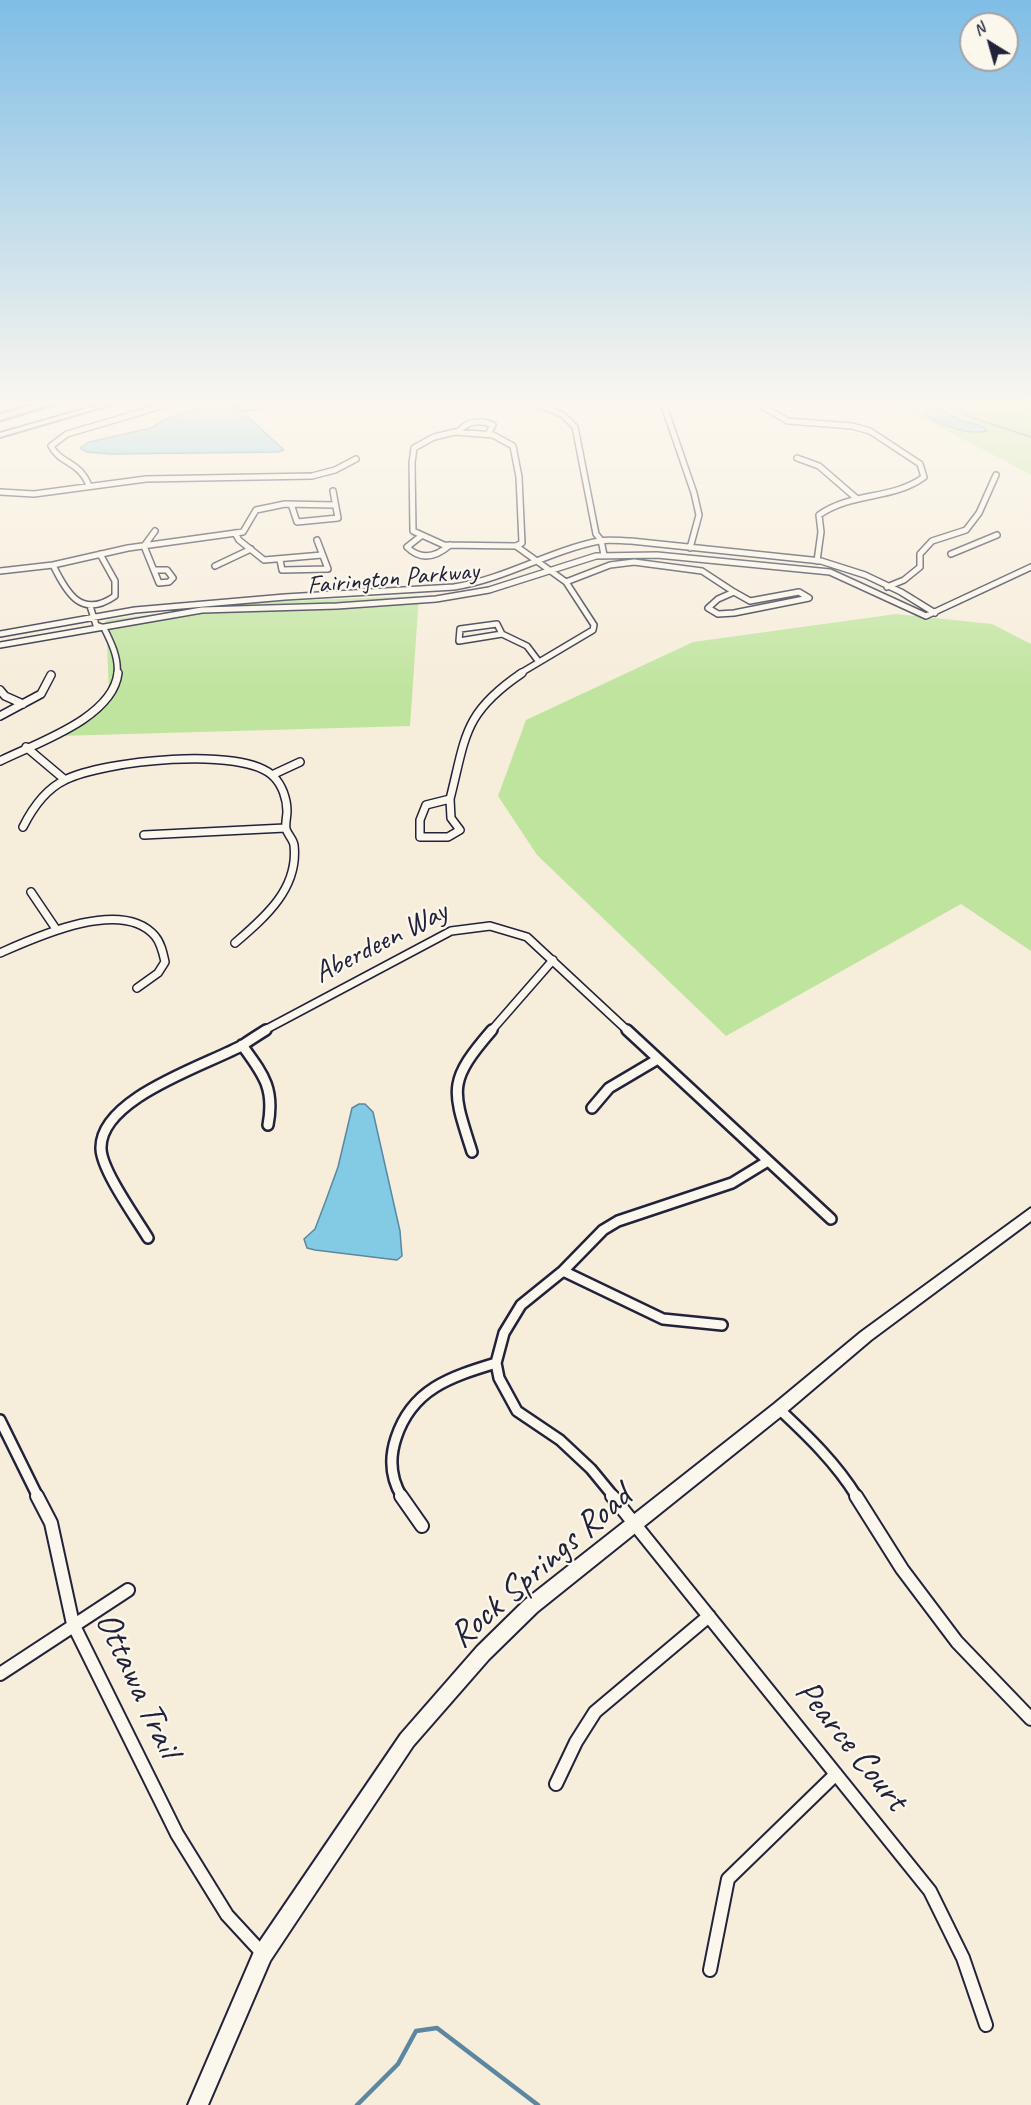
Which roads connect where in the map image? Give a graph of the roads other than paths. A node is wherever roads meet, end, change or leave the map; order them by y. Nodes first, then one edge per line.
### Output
1 (334, 498) edge
2 (413, 498) edge
3 (520, 498) edge
4 (589, 498) edge
5 (695, 498) edge
6 (856, 498) edge
7 (986, 498) edge
8 (291, 504) junction
9 (335, 505) junction
10 (155, 531) dead end
11 (236, 533) junction
12 (997, 535) dead end
13 (421, 536) junction
14 (951, 536) junction
15 (317, 540) dead end
16 (601, 540) junction
17 (450, 545) junction
18 (144, 546) junction
19 (516, 546) junction
20 (690, 548) junction
21 (967, 548) junction
22 (251, 549) junction
23 (100, 554) junction
24 (951, 554) dead end
25 (322, 555) junction
26 (604, 555) junction
27 (280, 560) junction
28 (817, 561) junction
29 (537, 562) junction
30 (54, 565) junction
31 (214, 567) dead end
32 (1031, 567) edge
33 (154, 570) dead end
34 (0, 571) edge
35 (552, 572) junction
36 (566, 582) junction
37 (889, 587) junction
38 (734, 592) junction
39 (876, 594) junction
40 (107, 603) junction
41 (90, 606) junction
42 (935, 613) junction
43 (113, 614) junction
44 (93, 618) junction
45 (104, 628) junction
46 (0, 634) edge
47 (502, 634) junction
48 (0, 645) edge
49 (539, 662) junction
50 (51, 675) dead end
51 (0, 690) edge
52 (23, 704) junction
53 (0, 716) edge
54 (26, 747) junction
55 (0, 760) edge
56 (300, 762) dead end
57 (272, 775) junction
58 (64, 779) junction
59 (450, 799) junction
60 (23, 827) dead end
61 (285, 828) junction
62 (144, 835) dead end
63 (31, 892) dead end
64 (56, 929) junction
65 (235, 943) dead end
66 (0, 953) edge
67 (553, 960) junction
68 (137, 988) dead end
69 (242, 1045) junction
70 (658, 1059) junction
71 (592, 1107) dead end
72 (268, 1125) dead end
73 (472, 1152) dead end
74 (768, 1161) junction
75 (1031, 1214) edge
76 (831, 1219) dead end
77 (148, 1238) dead end
78 (563, 1271) junction
79 (722, 1324) dead end
80 (496, 1363) junction
81 (779, 1408) junction
82 (0, 1420) edge
83 (635, 1524) junction
84 (422, 1526) dead end
85 (128, 1590) dead end
86 (709, 1616) junction
87 (73, 1624) junction
88 (0, 1674) edge
89 (1031, 1719) edge
90 (836, 1774) junction
91 (556, 1784) dead end
92 (263, 1954) junction
93 (710, 1970) dead end
94 (986, 2025) dead end
95 (198, 2105) edge

1 - 9 street
2 - 13 street
3 - 19 street
4 - 16 street
5 - 20 street
6 - 28 street
7 - 14 street
8 - 9 street
8 - 9 street
8 - 11 street
10 - 18 street
11 - 18 street
11 - 22 street
12 - 21 street
13 - 17 street
13 - 17 street
14 - 21 street
14 - 37 street
15 - 25 street
16 - 20 street, Fairington Parkway
16 - 26 street
16 - 29 street, Fairington Parkway
17 - 19 street
18 - 23 street
18 - 33 street
19 - 29 street
20 - 28 street, Fairington Parkway
21 - 24 street
22 - 27 street
22 - 31 street
23 - 30 street
23 - 40 street
25 - 27 street
25 - 27 street
26 - 35 street, Fairington Parkway
26 - 39 street, Fairington Parkway
28 - 37 street, Fairington Parkway
29 - 35 street
29 - 43 street, Fairington Parkway
30 - 34 street
30 - 41 street
32 - 42 street
35 - 36 street
35 - 45 street, Fairington Parkway
36 - 38 street
36 - 49 street
37 - 39 street
37 - 42 street, Fairington Parkway
38 - 38 street
39 - 42 street, Fairington Parkway
40 - 41 street
40 - 43 street
41 - 44 street
43 - 44 street, Fairington Parkway
43 - 45 street
44 - 45 street
44 - 46 street, Fairington Parkway
45 - 48 street, Fairington Parkway
45 - 54 street
47 - 47 street
47 - 49 street
49 - 59 street
50 - 52 street
51 - 52 street
52 - 53 street
54 - 55 street
54 - 58 street
56 - 57 street
57 - 58 street
57 - 61 street
58 - 60 street
59 - 59 street
61 - 62 street
61 - 65 street
63 - 64 street
64 - 66 street
64 - 68 street
67 - 69 street, Aberdeen Way
67 - 70 street, Aberdeen Way
67 - 73 street
69 - 72 street
69 - 77 street, Aberdeen Way
70 - 71 street
70 - 74 street, Aberdeen Way
74 - 76 street, Aberdeen Way
74 - 78 street
75 - 81 street, Rock Springs Road
78 - 79 street
78 - 80 street
80 - 83 street, Pearce Court
80 - 84 street
81 - 83 street, Rock Springs Road
81 - 89 street
82 - 87 street, Ottawa Trail
83 - 86 street, Pearce Court
83 - 92 street, Rock Springs Road
85 - 87 street
86 - 90 street, Pearce Court
86 - 91 street
87 - 88 street
87 - 92 street, Ottawa Trail
90 - 93 street
90 - 94 street, Pearce Court
92 - 95 street, Rock Springs Road

